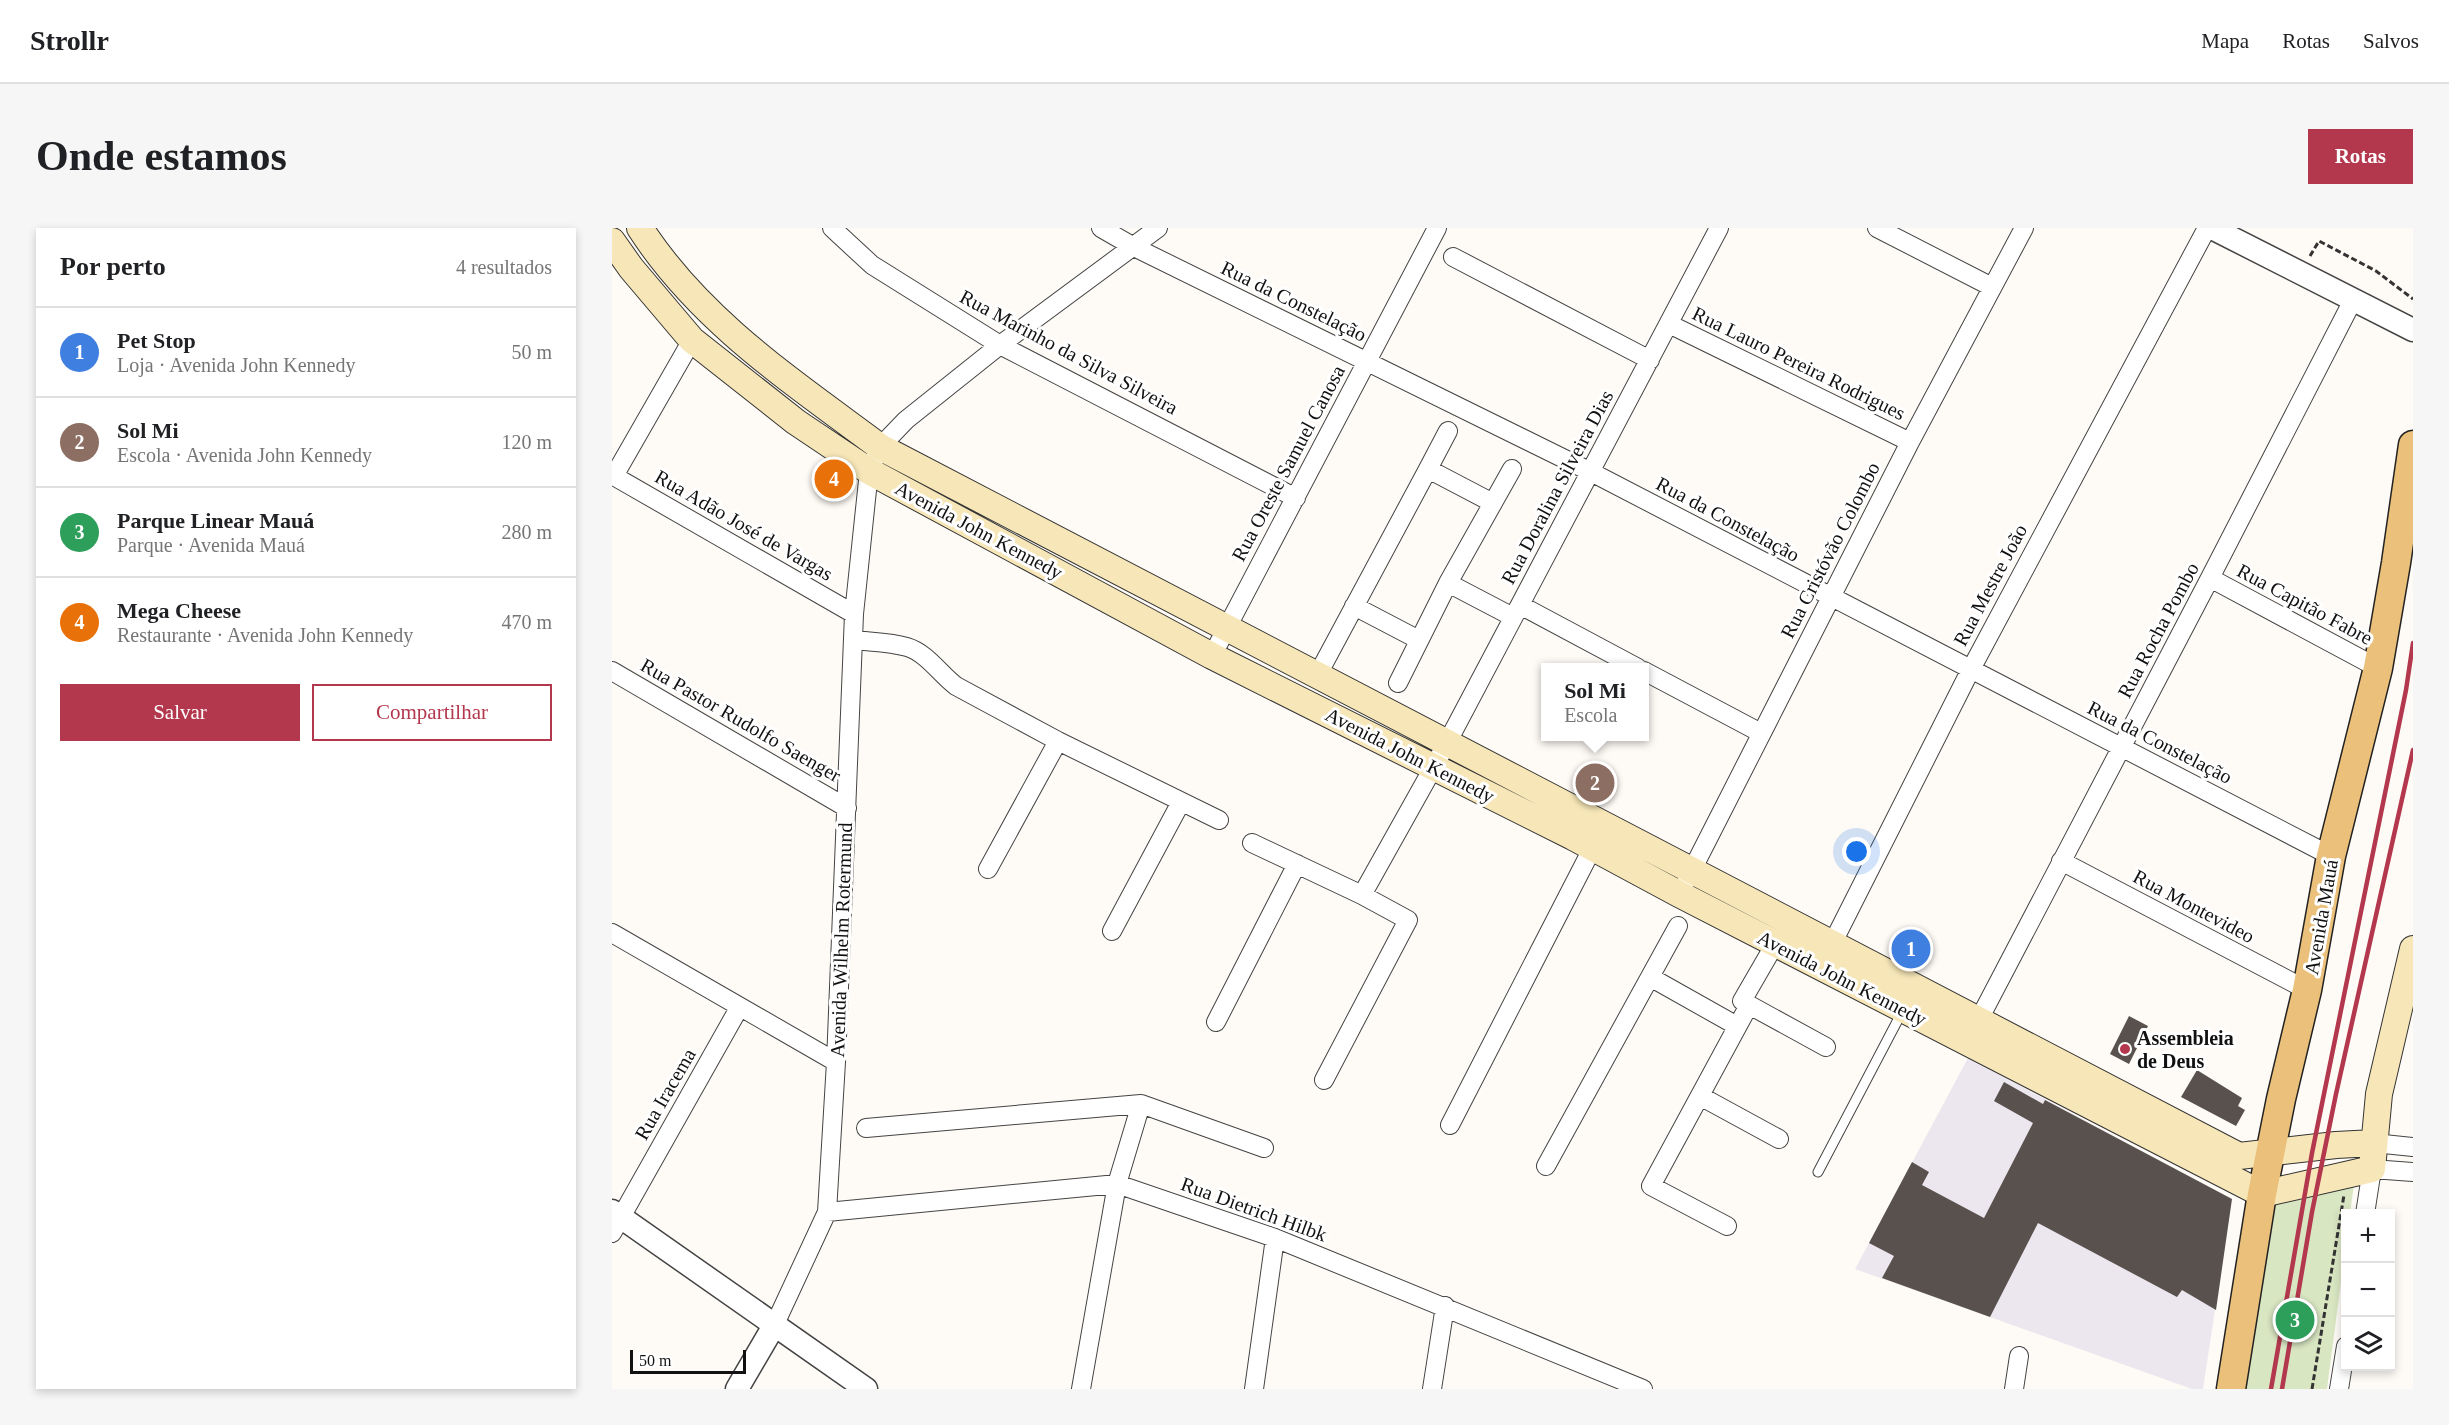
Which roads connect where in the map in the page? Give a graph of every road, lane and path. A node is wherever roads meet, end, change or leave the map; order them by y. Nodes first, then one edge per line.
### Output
1 (640, 228) edge
2 (832, 228) edge
3 (1101, 228) edge
4 (1158, 228) edge
5 (1437, 228) edge
6 (1719, 228) edge
7 (1877, 228) edge
8 (2024, 228) edge
9 (2206, 228) edge
10 (2212, 228) edge
11 (612, 242) edge
12 (1134, 247) junction
13 (1454, 257) dead end
14 (2300, 273) junction
15 (1992, 287) junction
16 (2413, 299) edge
17 (2353, 300) junction
18 (1669, 324) junction
19 (2413, 330) edge
20 (692, 340) junction
21 (1000, 345) junction
22 (1650, 360) junction
23 (1367, 362) junction
24 (1448, 431) dead end
25 (1910, 442) junction
26 (2413, 446) edge
27 (880, 447) junction
28 (1428, 469) junction
29 (1512, 469) dead end
30 (869, 471) junction
31 (1591, 472) junction
32 (613, 475) edge
33 (1296, 498) junction
34 (1493, 503) junction
35 (2211, 578) junction
36 (1448, 583) junction
37 (1831, 598) junction
38 (1354, 606) junction
39 (1516, 611) junction
40 (854, 614) junction
41 (1225, 629) junction
42 (854, 640) junction
43 (1419, 640) junction
44 (1212, 656) junction
45 (1627, 663) edge
46 (2378, 668) junction
47 (1970, 670) junction
48 (612, 672) edge
49 (1649, 674) edge
50 (1317, 676) junction
51 (1398, 683) dead end
52 (1761, 733) junction
53 (1058, 741) junction
54 (1447, 743) junction
55 (2122, 747) junction
56 (1433, 767) junction
57 (1181, 802) junction
58 (847, 808) junction
59 (1219, 820) dead end
60 (1252, 843) dead end
61 (1593, 847) junction
62 (2331, 856) junction
63 (2061, 861) junction
64 (1297, 864) junction
65 (988, 869) dead end
66 (1691, 872) junction
67 (1679, 894) junction
68 (1362, 895) junction
69 (1678, 926) dead end
70 (1112, 931) dead end
71 (612, 933) edge
72 (1775, 944) junction
73 (1832, 944) junction
74 (2413, 948) edge
75 (1820, 967) junction
76 (1650, 977) junction
77 (2307, 990) junction
78 (1749, 1005) junction
79 (740, 1008) junction
80 (1903, 1010) junction
81 (1216, 1022) dead end
82 (1737, 1026) junction
83 (1973, 1032) junction
84 (1826, 1047) dead end
85 (836, 1062) junction
86 (1324, 1080) dead end
87 (1700, 1096) junction
88 (1141, 1104) junction
89 (1450, 1125) dead end
90 (866, 1128) dead end
91 (1779, 1139) dead end
92 (2374, 1143) junction
93 (2413, 1147) edge
94 (1264, 1148) dead end
95 (2270, 1153) junction
96 (1546, 1166) dead end
97 (1818, 1172) dead end
98 (2360, 1172) junction
99 (2413, 1172) edge
100 (1117, 1184) junction
101 (2262, 1194) junction
102 (2364, 1209) edge
103 (827, 1212) junction
104 (615, 1220) edge
105 (1727, 1226) dead end
106 (1275, 1238) junction
107 (1445, 1306) junction
108 (775, 1324) junction
109 (2019, 1356) dead end
110 (2342, 1371) edge
111 (1640, 1388) edge
112 (737, 1389) edge
113 (866, 1389) edge
114 (1081, 1389) edge
115 (1254, 1389) edge
116 (1432, 1389) edge
117 (2014, 1389) edge
118 (2231, 1389) edge
119 (2312, 1389) edge
120 (2339, 1389) edge

1 - 27 main road, Avenida John Kennedy
2 - 21 street, Rua Marinho da Silva Silveira
3 - 12 street, Rua da Constelação
4 - 12 street, Avenida Wilhelm Rotermund
5 - 23 street, Rua Oreste Samuel Canosa
6 - 18 street, Rua Doralina Silveira Dias
7 - 15 street
8 - 15 street, Rua Cristóvão Colombo
9 - 47 street, Rua Mestre João
10 - 14 street
11 - 20 main road, Avenida John Kennedy
12 - 21 street, Avenida Wilhelm Rotermund
12 - 23 street, Rua da Constelação
13 - 22 street
14 - 16 path
14 - 17 street
15 - 25 street, Rua Cristóvão Colombo
17 - 19 street
17 - 35 street, Rua Rocha Pombo
18 - 22 street, Rua Doralina Silveira Dias
18 - 25 street, Rua Lauro Pereira Rodrigues
20 - 30 main road, Avenida John Kennedy
20 - 32 street
21 - 27 street, Avenida Wilhelm Rotermund
21 - 33 street, Rua Marinho da Silva Silveira
22 - 31 street, Rua Doralina Silveira Dias
23 - 31 street, Rua da Constelação
23 - 33 street, Rua Oreste Samuel Canosa
24 - 28 street
25 - 37 street, Rua Cristóvão Colombo
26 - 46 main road, Avenida Mauá
27 - 30 street, Avenida Wilhelm Rotermund
27 - 41 main road, Avenida John Kennedy
28 - 34 street
28 - 38 street
29 - 34 street
30 - 40 street, Avenida Wilhelm Rotermund
30 - 44 main road, Avenida John Kennedy
31 - 37 street, Rua da Constelação
31 - 39 street, Rua Doralina Silveira Dias
32 - 40 street, Rua Adão José de Vargas
33 - 41 street, Rua Oreste Samuel Canosa
34 - 36 street
35 - 46 street, Rua Capitão Fabre
35 - 55 street, Rua Rocha Pombo
36 - 39 street
36 - 43 street
37 - 47 street, Rua da Constelação
37 - 52 street, Rua Cristóvão Colombo
38 - 43 street
38 - 50 street
39 - 45 street
39 - 54 street, Rua Doralina Silveira Dias
40 - 42 street, Avenida Wilhelm Rotermund
41 - 44 street, Rua Oreste Samuel Canosa
41 - 50 main road, Avenida John Kennedy
42 - 53 street
42 - 58 street, Avenida Wilhelm Rotermund
43 - 51 street
44 - 56 main road, Avenida John Kennedy
46 - 62 main road, Avenida Mauá
47 - 55 street, Rua da Constelação
47 - 73 street, Rua Mestre João
48 - 58 street, Rua Pastor Rudolfo Saenger
49 - 52 street
50 - 54 main road, Avenida John Kennedy
52 - 66 street, Rua Cristóvão Colombo
53 - 57 street
53 - 65 street
54 - 56 street, Rua Doralina Silveira Dias
54 - 66 main road, Avenida John Kennedy
55 - 62 street, Rua da Constelação
55 - 63 street, Rua Rocha Pombo
56 - 61 main road, Avenida John Kennedy
56 - 68 street, Rua Doralina Silveira Dias
57 - 59 street
57 - 70 street
58 - 85 street, Avenida Wilhelm Rotermund
60 - 64 street
61 - 67 main road, Avenida John Kennedy
61 - 89 street
62 - 77 main road, Avenida Mauá
63 - 77 street, Rua Montevideo
63 - 83 street, Rua Rocha Pombo
64 - 68 street
64 - 81 street
66 - 67 street, Rua Cristóvão Colombo
66 - 73 main road, Avenida John Kennedy
67 - 72 main road, Avenida John Kennedy
68 - 86 street
69 - 76 street
71 - 79 street
72 - 75 main road, Avenida John Kennedy
72 - 78 street
73 - 75 street, Rua Mestre João
73 - 83 main road, Avenida John Kennedy
74 - 92 main road
75 - 80 main road, Avenida John Kennedy
76 - 82 street
76 - 96 street
77 - 95 main road, Avenida Mauá
78 - 82 street
78 - 84 street
79 - 85 street
79 - 104 street, Rua Iracema
80 - 83 main road, Avenida John Kennedy
80 - 97 lane
82 - 87 street
83 - 95 main road, Avenida John Kennedy
83 - 101 main road, Avenida John Kennedy
85 - 103 street, Avenida Wilhelm Rotermund
87 - 91 street
87 - 105 street
88 - 90 street
88 - 94 street
88 - 100 street
92 - 93 street
92 - 95 main road, Avenida John Kennedy
92 - 98 main road
95 - 101 main road, Avenida Mauá
98 - 99 street
98 - 101 main road
98 - 102 street
98 - 119 path
100 - 103 street, Rua Dietrich Hilbk
100 - 106 street, Rua Dietrich Hilbk
100 - 114 street
101 - 118 main road, Avenida Mauá
103 - 108 street, Avenida Wilhelm Rotermund
104 - 108 street
106 - 107 street, Rua Dietrich Hilbk
106 - 115 street
107 - 111 street, Rua Dietrich Hilbk
107 - 116 street
108 - 112 street, Avenida Wilhelm Rotermund
108 - 113 street
109 - 117 street
110 - 120 street

